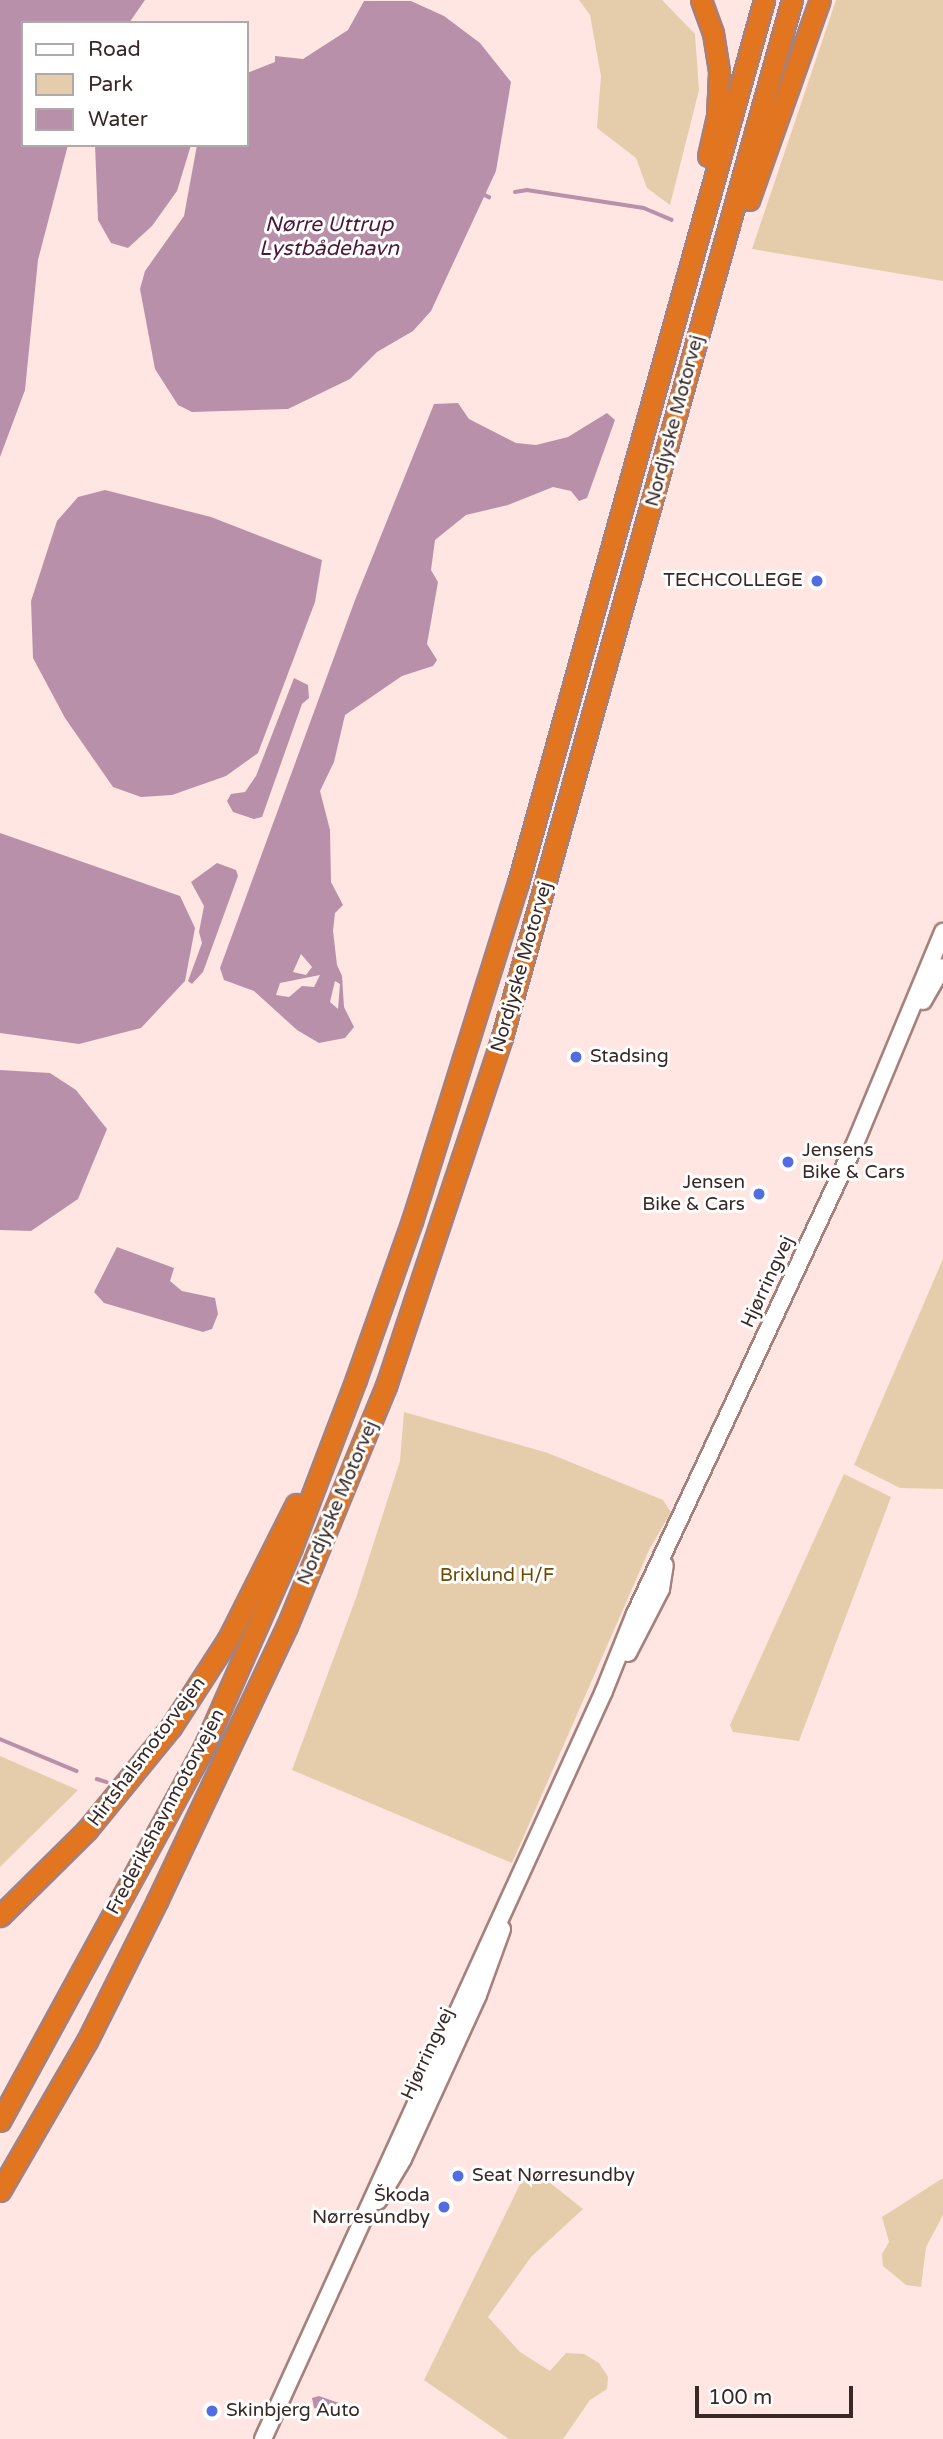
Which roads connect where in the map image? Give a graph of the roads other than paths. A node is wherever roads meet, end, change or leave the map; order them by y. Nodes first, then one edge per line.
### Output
1 (701, 0) edge
2 (764, 0) edge
3 (792, 0) edge
4 (820, 0) edge
5 (650, 511) junction
6 (586, 637) junction
7 (943, 932) edge
8 (943, 967) edge
9 (907, 1026) junction
10 (324, 1454) junction
11 (157, 1901) junction
12 (0, 1918) edge
13 (88, 2041) junction
14 (0, 2121) edge
15 (0, 2164) edge
16 (0, 2190) edge
17 (0, 2203) edge
18 (263, 2439) edge

1 - 6 highway
2 - 6 highway, Nordjyske Motorvej
3 - 5 highway, Nordjyske Motorvej
4 - 5 highway
5 - 11 highway, Nordjyske Motorvej
6 - 10 highway, Nordjyske Motorvej
7 - 9 main road, Hjørringvej
8 - 9 main road, Hjørringvej
9 - 18 main road, Hjørringvej
10 - 12 highway, Hirtshalsmotorvejen
10 - 14 highway, Frederikshavnmotorvejen
11 - 13 highway
11 - 15 highway, Frederikshavnmotorvejen
13 - 16 highway
13 - 17 highway

